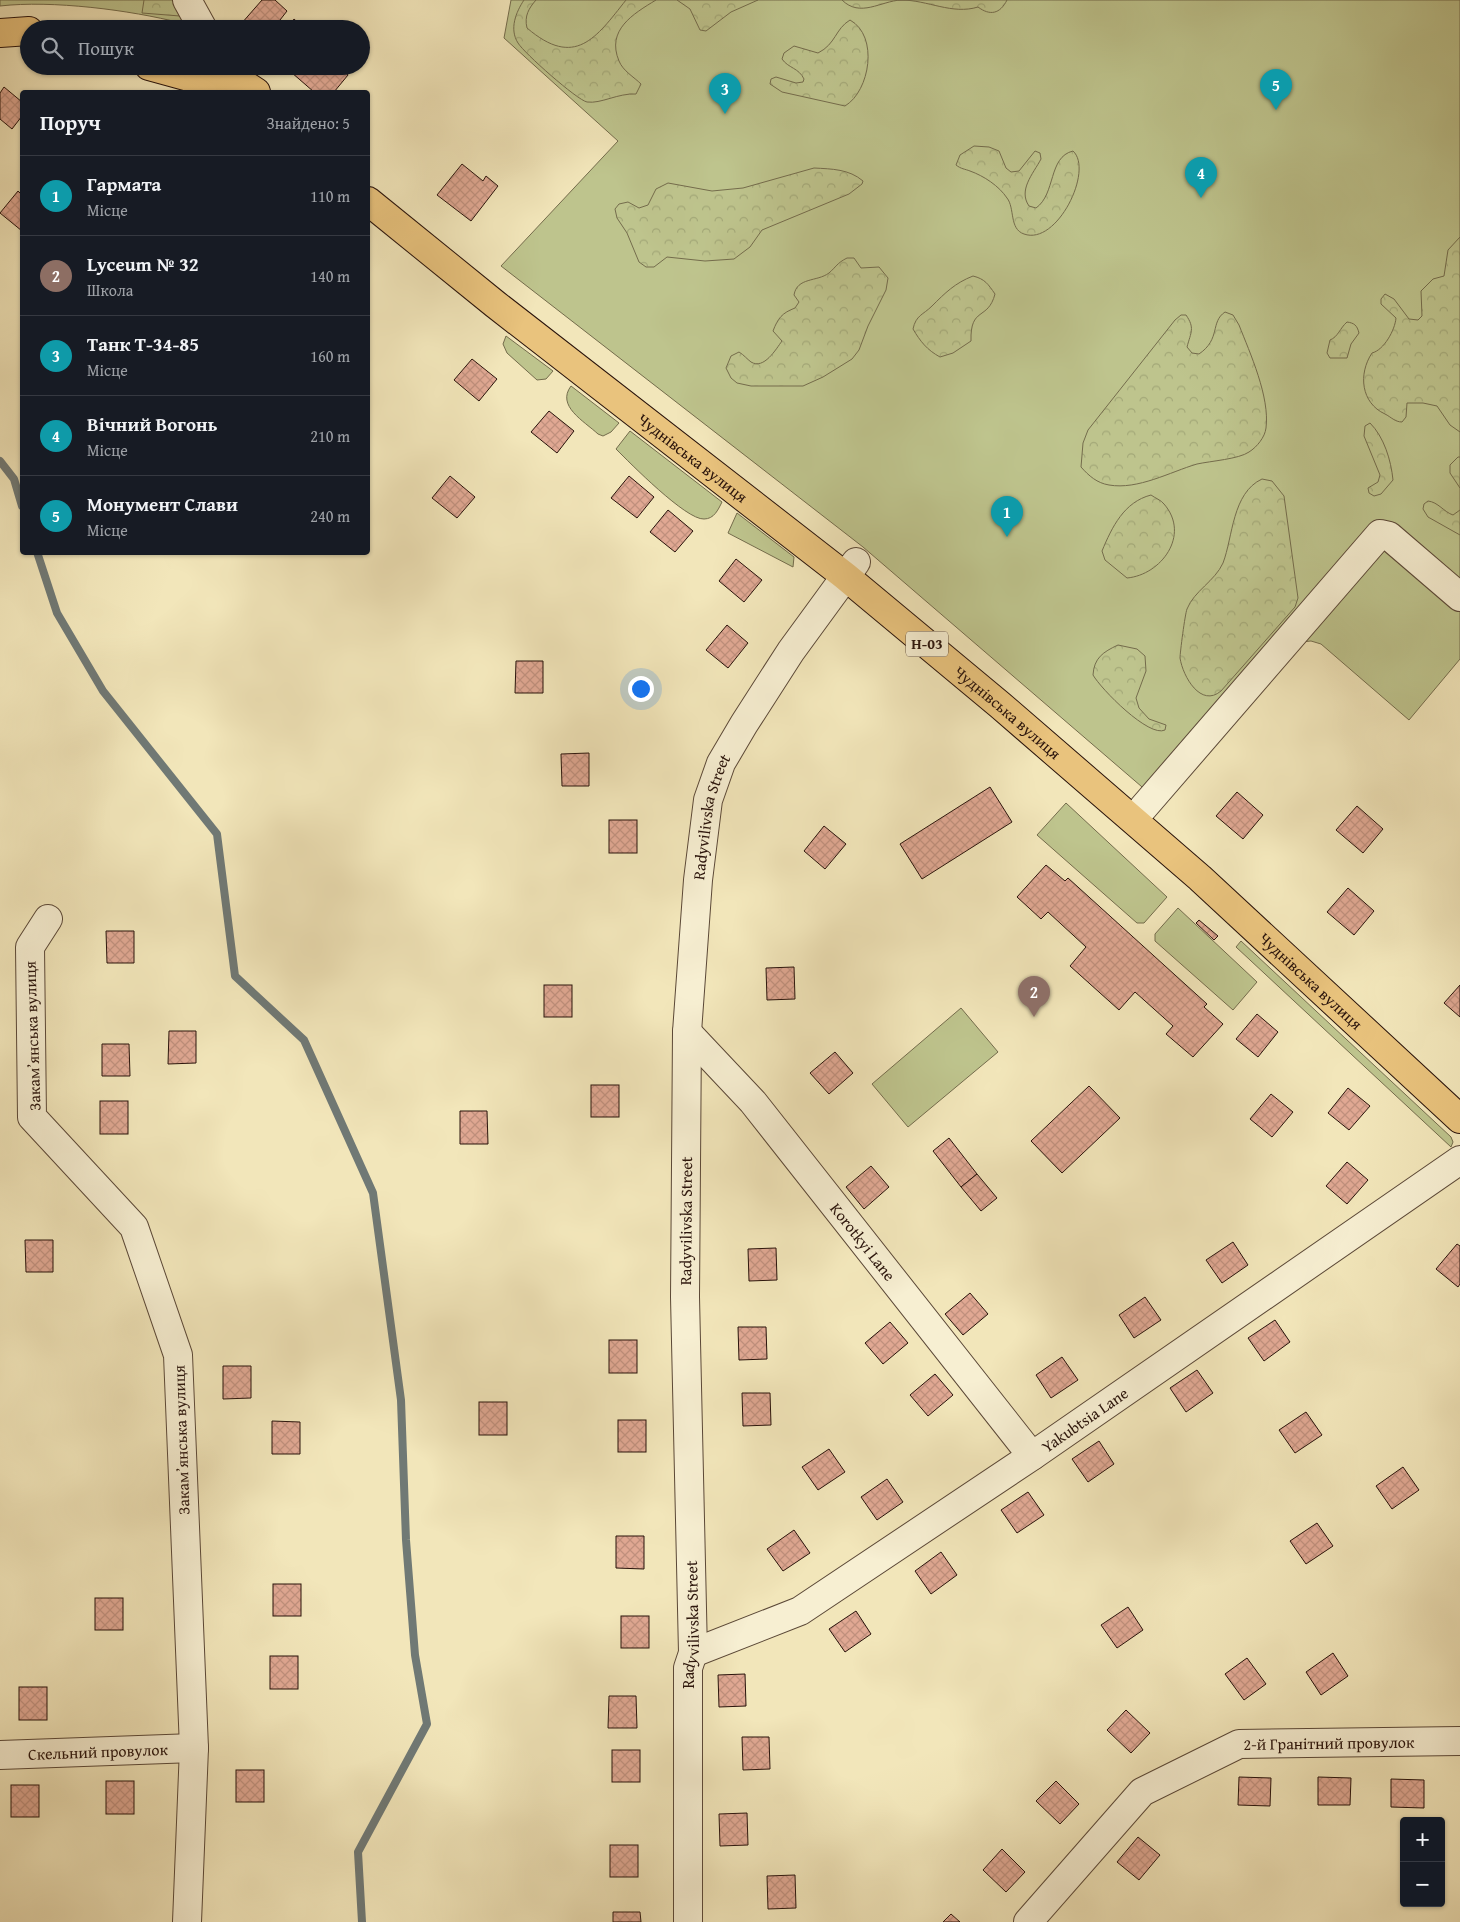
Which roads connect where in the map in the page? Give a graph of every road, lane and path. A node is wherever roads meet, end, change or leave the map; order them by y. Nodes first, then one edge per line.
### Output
1 (187, 0) edge
2 (199, 20) edge
3 (20, 32) edge
4 (0, 33) edge
5 (20, 50) edge
6 (0, 51) edge
7 (205, 75) edge
8 (222, 75) edge
9 (219, 90) edge
10 (253, 90) edge
11 (370, 183) edge
12 (370, 203) edge
13 (851, 569) junction
14 (1460, 597) edge
15 (1143, 808) junction
16 (48, 919) dead end
17 (686, 1032) junction
18 (1460, 1099) edge
19 (1460, 1119) edge
20 (1460, 1160) edge
21 (1032, 1456) junction
22 (693, 1653) junction
23 (1460, 1741) edge
24 (194, 1748) junction
25 (0, 1755) edge
26 (186, 1922) edge
27 (688, 1922) edge
28 (1028, 1922) edge

1 - 2 street
3 - 4 main road
5 - 6 main road
7 - 9 main road
8 - 10 main road
11 - 13 main road, Чуднівська вулиця / Н-03
12 - 13 main road, Чуднівська вулиця / Н-03
13 - 15 main road, Чуднівська вулиця / Н-03
13 - 17 street, Radyvilivska Street
13 - 19 main road, Чуднівська вулиця / Н-03
14 - 15 street
15 - 18 main road, Чуднівська вулиця / Н-03
16 - 24 street, Закамʼянська вулиця
17 - 21 street, Korotkyi Lane
17 - 22 street, Radyvilivska Street
20 - 21 street, Yakubtsia Lane
21 - 22 street, Yakubtsia Lane
22 - 27 street, Radyvilivska Street
23 - 28 street, 2-й Гранітний провулок
24 - 25 street, Скельний провулок
24 - 26 street, Закамʼянська вулиця

